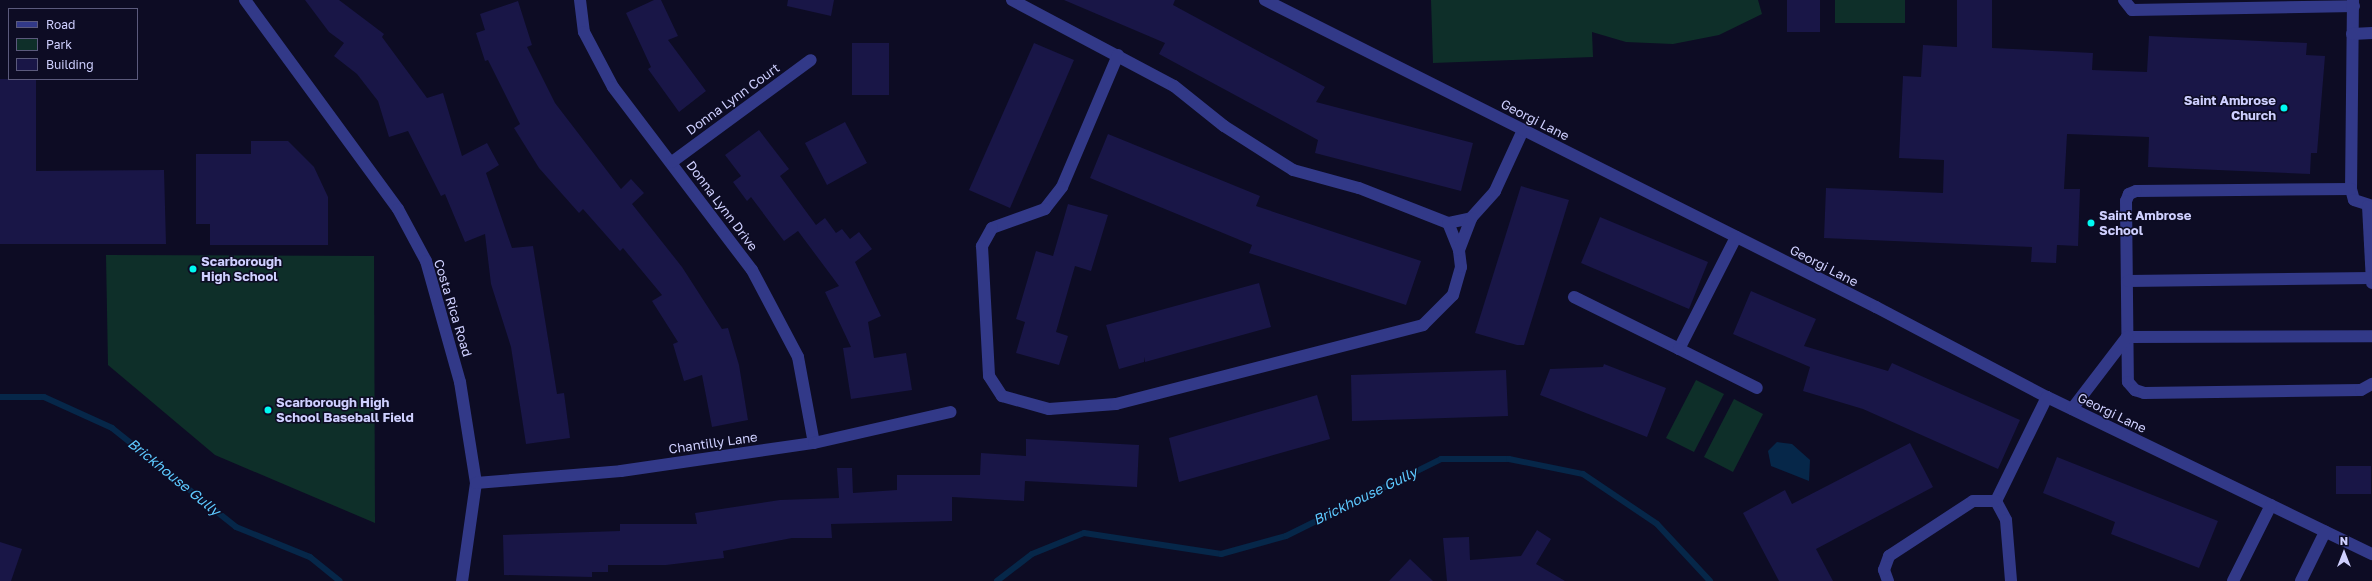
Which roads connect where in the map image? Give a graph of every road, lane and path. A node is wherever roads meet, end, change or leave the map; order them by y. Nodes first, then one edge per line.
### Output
1 (245, 0) edge
2 (580, 0) edge
3 (1012, 0) edge
4 (1265, 0) edge
5 (2124, 0) edge
6 (2353, 3) edge
7 (2372, 33) edge
8 (2352, 34) junction
9 (1118, 55) junction
10 (811, 60) dead end
11 (1523, 130) junction
12 (672, 162) junction
13 (2351, 189) junction
14 (2370, 206) edge
15 (1471, 218) junction
16 (1448, 223) junction
17 (1736, 237) junction
18 (1459, 250) junction
19 (2372, 276) edge
20 (2128, 281) junction
21 (1574, 296) dead end
22 (2372, 336) edge
23 (2127, 337) junction
24 (1679, 350) junction
25 (2372, 384) edge
26 (1757, 388) dead end
27 (2047, 398) junction
28 (2072, 409) junction
29 (951, 412) dead end
30 (814, 442) junction
31 (476, 483) junction
32 (1996, 501) junction
33 (2271, 505) junction
34 (2325, 532) junction
35 (2372, 554) edge
36 (462, 581) edge
37 (1888, 581) edge
38 (2012, 581) edge
39 (2233, 581) edge
40 (2301, 581) edge

1 - 31 street, Costa Rica Road
2 - 12 street, Donna Lynn Drive
3 - 9 street
4 - 11 street, Georgi Lane
5 - 6 street
6 - 8 street
7 - 8 street
8 - 13 street
9 - 16 street
9 - 18 street
10 - 12 street, Donna Lynn Court
11 - 15 street
11 - 17 street, Georgi Lane
12 - 30 street, Donna Lynn Drive
13 - 14 street
13 - 20 street
14 - 19 street
15 - 16 street
15 - 18 street
16 - 18 street
17 - 24 street
17 - 27 street, Georgi Lane
19 - 20 street
20 - 23 street
21 - 24 street
22 - 23 street
23 - 25 street
23 - 28 street
24 - 26 street
27 - 28 street, Georgi Lane
27 - 32 street
28 - 33 street, Georgi Lane
29 - 30 street, Chantilly Lane
30 - 31 street, Chantilly Lane
31 - 36 street, Costa Rica Road
32 - 37 street
32 - 38 street
33 - 34 street, Georgi Lane
33 - 39 street
34 - 35 street, Georgi Lane
34 - 40 street

